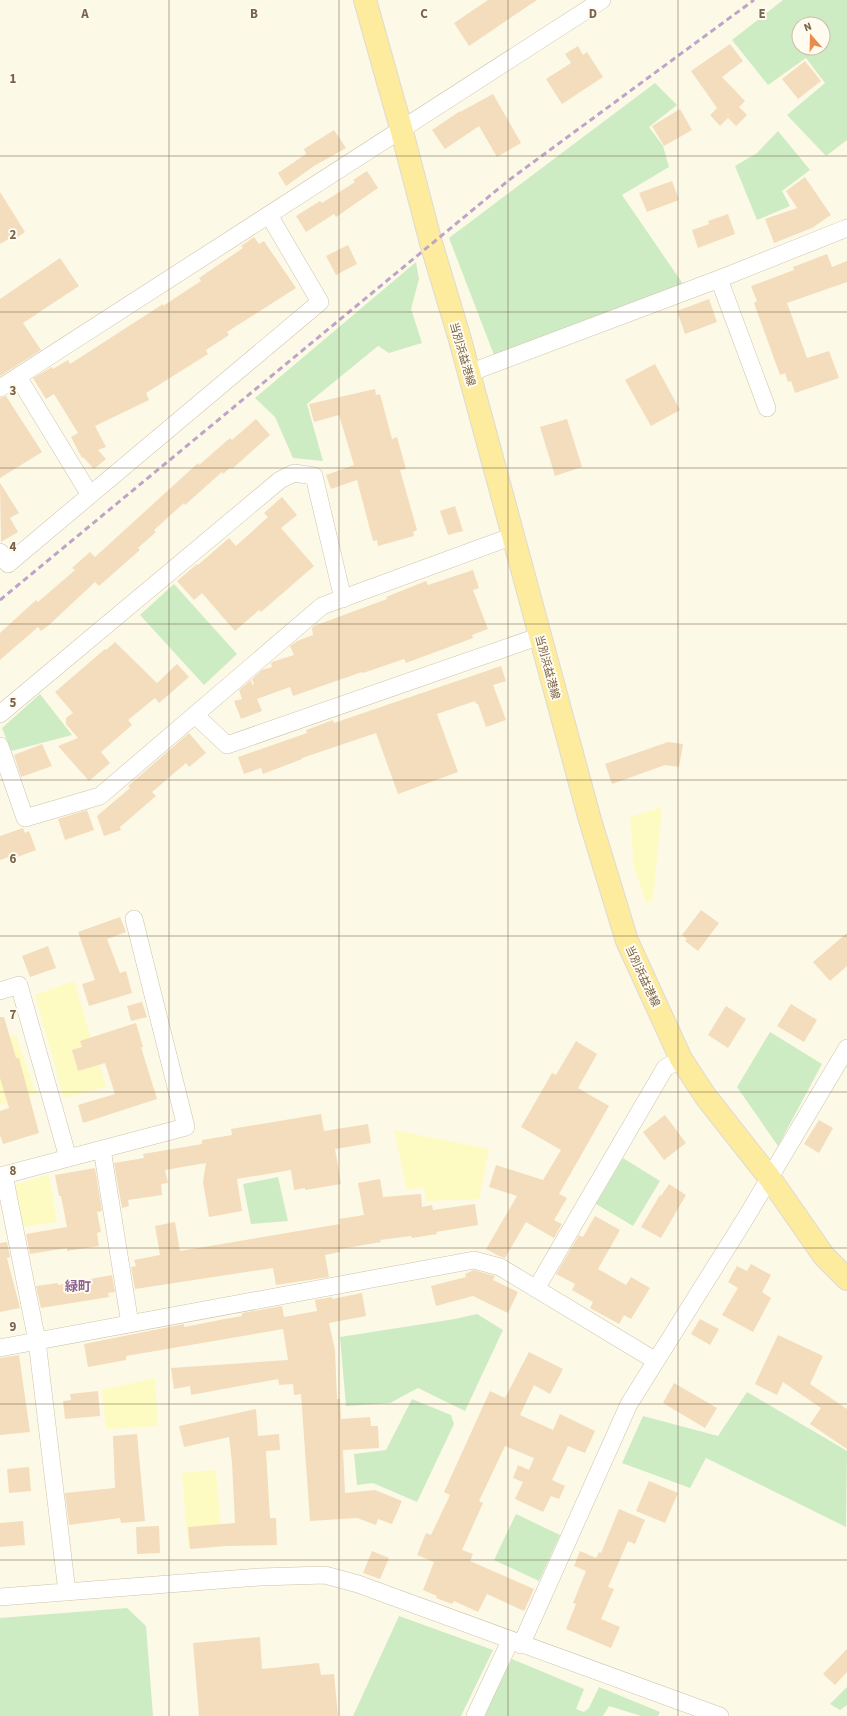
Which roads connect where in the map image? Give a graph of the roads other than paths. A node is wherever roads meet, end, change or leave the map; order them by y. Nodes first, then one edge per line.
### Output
1 (365, 0) edge
2 (602, 0) edge
3 (401, 128) junction
4 (269, 215) junction
5 (847, 228) edge
6 (719, 279) junction
7 (469, 373) junction
8 (18, 377) junction
9 (0, 388) edge
10 (767, 408) dead end
11 (90, 495) junction
12 (513, 536) junction
13 (0, 552) edge
14 (343, 598) junction
15 (540, 636) junction
16 (0, 714) edge
17 (195, 715) junction
18 (0, 746) edge
19 (134, 919) dead end
20 (0, 991) edge
21 (847, 1048) edge
22 (681, 1059) junction
23 (842, 1071) edge
24 (102, 1149) junction
25 (68, 1158) junction
26 (2, 1176) edge
27 (768, 1177) junction
28 (847, 1279) edge
29 (536, 1289) junction
30 (130, 1324) junction
31 (37, 1341) junction
32 (0, 1348) edge
33 (656, 1361) junction
34 (67, 1592) junction
35 (0, 1597) edge
36 (516, 1643) junction
37 (475, 1716) edge
38 (720, 1716) edge

1 - 3 main road, 当別浜益港線
2 - 3 street
3 - 4 street
3 - 7 main road, 当別浜益港線
4 - 8 street
4 - 11 street
5 - 6 street
6 - 7 street
6 - 10 street
7 - 12 main road, 当別浜益港線
8 - 9 street
8 - 11 street
11 - 13 street
12 - 14 street
12 - 15 main road, 当別浜益港線
14 - 16 street
14 - 17 street
15 - 17 street
15 - 22 main road, 当別浜益港線
17 - 18 street
19 - 24 street
20 - 25 street
21 - 23 street
22 - 27 main road, 当別浜益港線
22 - 29 street
23 - 27 street
24 - 25 street
24 - 30 street
25 - 26 street
26 - 31 street
27 - 28 main road, 当別浜益港線
27 - 33 street
29 - 30 street
29 - 33 street
30 - 31 street
31 - 32 street
31 - 34 street
33 - 36 street
34 - 35 street
34 - 36 street
36 - 37 street
36 - 38 street

